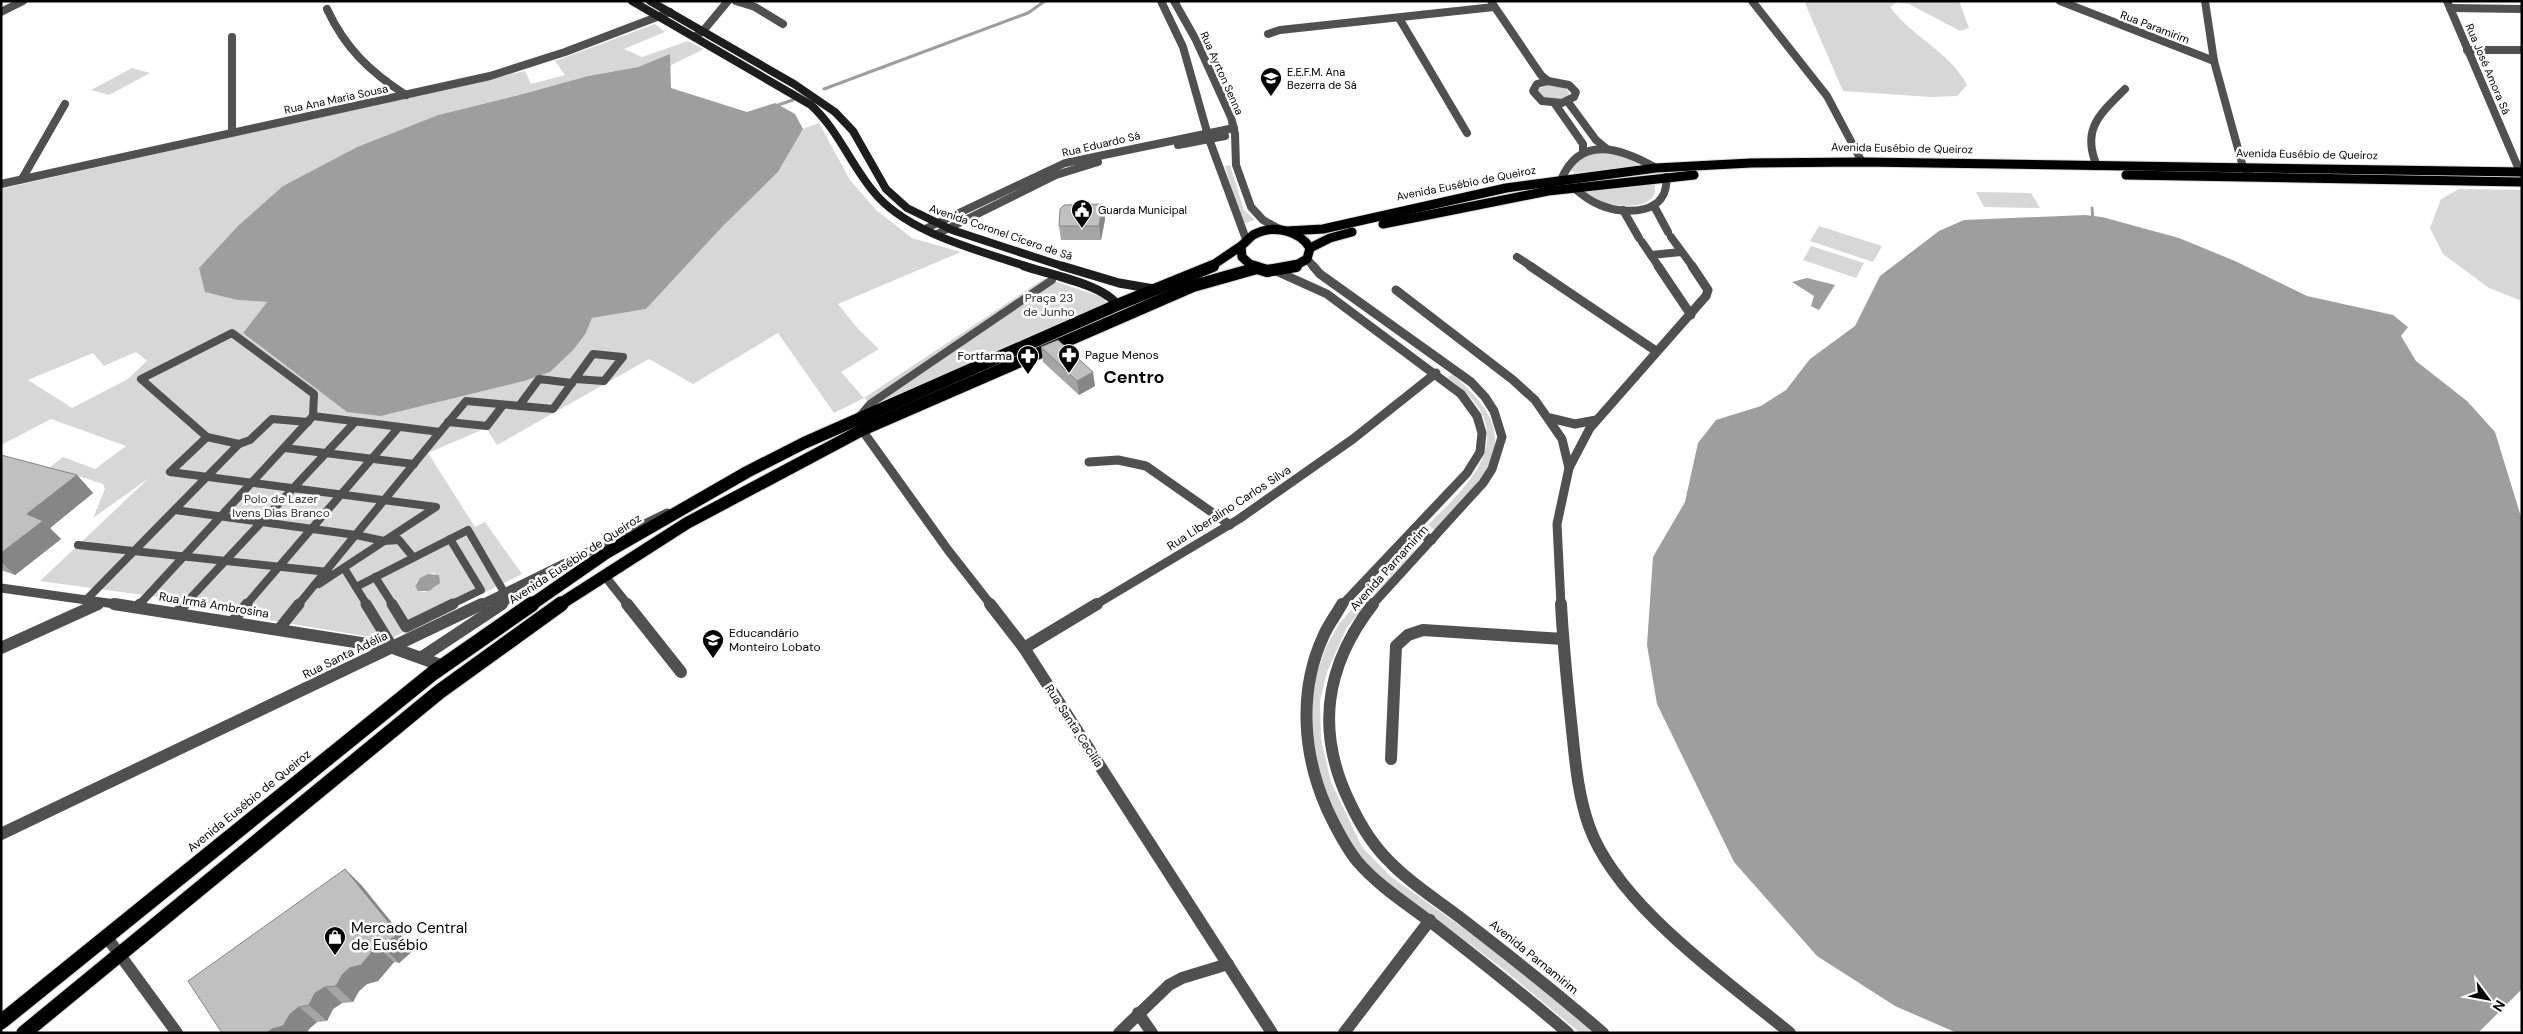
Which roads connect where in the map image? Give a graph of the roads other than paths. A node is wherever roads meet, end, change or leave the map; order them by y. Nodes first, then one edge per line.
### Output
1 (23, 1) edge
2 (632, 1) edge
3 (650, 1) edge
4 (728, 1) edge
5 (736, 1) edge
6 (1161, 1) edge
7 (1174, 1) edge
8 (1752, 1) edge
9 (2060, 1) edge
10 (2205, 1) edge
11 (1492, 4) edge
12 (2449, 5) edge
13 (327, 9) dead end
14 (2522, 9) edge
15 (1, 12) edge
16 (670, 12) junction
17 (658, 16) junction
18 (1399, 18) junction
19 (783, 24) dead end
20 (703, 31) junction
21 (1268, 34) dead end
22 (232, 37) dead end
23 (694, 37) junction
24 (2467, 50) junction
25 (2522, 50) edge
26 (2214, 61) junction
27 (1548, 81) junction
28 (2125, 89) dead end
29 (406, 96) junction
30 (1568, 102) junction
31 (65, 104) dead end
32 (1555, 104) junction
33 (1234, 131) junction
34 (1589, 131) junction
35 (232, 132) junction
36 (1467, 133) dead end
37 (1575, 133) junction
38 (1208, 135) junction
39 (1606, 149) junction
40 (1583, 151) junction
41 (1862, 162) junction
42 (2096, 166) junction
43 (2243, 167) junction
44 (1656, 168) junction
45 (2521, 176) edge
46 (1666, 177) junction
47 (2252, 177) junction
48 (22, 179) junction
49 (1560, 180) junction
50 (1, 184) edge
51 (1574, 188) junction
52 (1654, 206) junction
53 (1623, 210) junction
54 (937, 223) junction
55 (949, 228) junction
56 (925, 229) junction
57 (1284, 230) junction
58 (937, 234) junction
59 (1244, 243) junction
60 (1310, 248) junction
61 (1681, 252) junction
62 (1651, 255) junction
63 (1517, 257) dead end
64 (1307, 259) junction
65 (1257, 268) junction
66 (1276, 272) junction
67 (1053, 276) junction
68 (1154, 289) junction
69 (1396, 290) dead end
70 (1680, 298) junction
71 (1703, 302) junction
72 (1117, 305) junction
73 (1691, 315) junction
74 (1384, 321) junction
75 (1373, 328) junction
76 (1656, 351) junction
77 (1436, 373) junction
78 (573, 381) junction
79 (503, 405) junction
80 (519, 406) junction
81 (859, 417) junction
82 (1550, 418) junction
83 (311, 419) junction
84 (1597, 419) junction
85 (355, 422) junction
86 (448, 422) junction
87 (399, 427) junction
88 (862, 430) junction
89 (440, 432) junction
90 (207, 437) junction
91 (239, 444) junction
92 (285, 448) junction
93 (328, 452) junction
94 (373, 458) junction
95 (1089, 462) dead end
96 (414, 464) junction
97 (1569, 468) junction
98 (208, 476) junction
99 (253, 482) junction
100 (296, 487) junction
101 (342, 493) junction
102 (386, 498) junction
103 (700, 498) junction
104 (175, 510) junction
105 (220, 517) junction
106 (261, 524) junction
107 (1230, 525) junction
108 (312, 530) junction
109 (1413, 530) junction
110 (356, 535) junction
111 (450, 539) junction
112 (1432, 540) junction
113 (384, 541) junction
114 (78, 545) dead end
115 (137, 550) junction
116 (186, 555) junction
117 (413, 557) junction
118 (225, 562) junction
119 (278, 568) junction
120 (344, 568) junction
121 (330, 573) junction
122 (604, 575) junction
123 (375, 577) junction
124 (527, 582) junction
125 (356, 587) junction
126 (1, 588) edge
127 (504, 592) junction
128 (484, 595) junction
129 (86, 600) junction
130 (100, 603) junction
131 (137, 607) junction
132 (177, 613) junction
133 (232, 622) junction
134 (406, 627) junction
135 (280, 629) junction
136 (494, 630) junction
137 (413, 636) junction
138 (1563, 639) junction
139 (502, 646) junction
140 (1, 648) edge
141 (393, 648) junction
142 (1024, 648) junction
143 (422, 657) junction
144 (473, 666) junction
145 (442, 671) junction
146 (681, 672) dead end
147 (439, 692) junction
148 (1391, 759) dead end
149 (1, 834) edge
150 (1430, 920) junction
151 (106, 936) junction
152 (120, 952) junction
153 (1228, 964) junction
154 (1138, 1014) junction
155 (1, 1022) edge
156 (24, 1033) edge
157 (177, 1033) edge
158 (1120, 1033) edge
159 (1152, 1033) edge
160 (1272, 1033) edge
161 (1344, 1033) edge
162 (1568, 1033) edge
163 (1603, 1033) edge
164 (1790, 1033) edge

1 - 15 street
2 - 17 main road, Avenida Coronel Cícero de Sá
3 - 16 main road, Avenida Coronel Cícero de Sá
4 - 20 street
5 - 19 street
6 - 38 street, Rua Ayrton Senna
7 - 33 street, Rua Ayrton Senna
8 - 41 street
9 - 26 street, Rua Paramirim
10 - 26 street
11 - 18 street
11 - 27 street
12 - 14 street
12 - 24 street, Rua José Amora Sá
13 - 29 street
16 - 17 street, Rua Ana Maria Sousa
16 - 20 main road, Avenida Coronel Cícero de Sá
17 - 23 main road, Avenida Coronel Cícero de Sá
17 - 29 street, Rua Ana Maria Sousa
18 - 21 street
18 - 36 street
20 - 23 street
20 - 54 main road, Avenida Coronel Cícero de Sá
22 - 35 street
23 - 56 main road, Avenida Coronel Cícero de Sá
24 - 25 street
24 - 45 street, Rua José Amora Sá
26 - 43 street
27 - 30 street
27 - 32 street
28 - 42 street
29 - 35 street, Rua Ana Maria Sousa
30 - 32 street
30 - 34 street
31 - 48 street
32 - 37 street
33 - 38 street, Rua Eduardo Sá
33 - 57 street, Rua Ayrton Senna
34 - 37 street
34 - 39 street
35 - 48 street, Rua Ana Maria Sousa
37 - 40 street
38 - 54 street, Rua Eduardo Sá
38 - 55 street, Rua Eduardo Sá
38 - 59 street, Rua Ayrton Senna
39 - 40 street
39 - 44 street
40 - 49 street
41 - 42 main road, Avenida Eusébio de Queiroz
41 - 44 main road, Avenida Eusébio de Queiroz
42 - 43 main road, Avenida Eusébio de Queiroz
43 - 45 main road, Avenida Eusébio de Queiroz
43 - 47 street
44 - 49 main road, Avenida Eusébio de Queiroz
45 - 47 main road, Avenida Eusébio de Queiroz
46 - 47 main road, Avenida Eusébio de Queiroz
46 - 51 main road, Avenida Eusébio de Queiroz
46 - 52 street
48 - 50 street, Rua Ana Maria Sousa
49 - 57 main road, Avenida Eusébio de Queiroz
51 - 53 street
51 - 60 main road, Avenida Eusébio de Queiroz
52 - 53 street
52 - 61 street
53 - 62 street
54 - 55 main road, Avenida Coronel Cícero de Sá
54 - 56 street, Rua Eduardo Sá
55 - 58 street, Rua Eduardo Sá
55 - 68 main road, Avenida Coronel Cícero de Sá
56 - 58 main road, Avenida Coronel Cícero de Sá
57 - 59 main road
57 - 60 main road
58 - 67 main road, Avenida Coronel Cícero de Sá
59 - 65 main road
59 - 68 main road, Avenida Eusébio de Queiroz
60 - 64 main road
61 - 62 street
61 - 71 street
62 - 70 street
63 - 76 street
64 - 66 main road
64 - 74 street, Avenida Parnamirim
65 - 66 main road
65 - 88 main road
66 - 75 street, Avenida Parnamirim
67 - 72 main road, Avenida Coronel Cícero de Sá
67 - 81 street
68 - 72 main road, Avenida Eusébio de Queiroz
69 - 82 street
70 - 71 street
70 - 73 street
71 - 73 street
72 - 81 main road, Avenida Eusébio de Queiroz
73 - 76 street
74 - 75 street
74 - 112 street, Avenida Parnamirim
75 - 77 street, Avenida Parnamirim
76 - 84 street
77 - 107 street, Rua Liberalino Carlos Silva
77 - 109 street, Avenida Parnamirim
78 - 78 street
78 - 80 street
78 - 80 street
79 - 80 street
79 - 86 street
79 - 86 street
81 - 103 main road, Avenida Eusébio de Queiroz
82 - 84 street
82 - 97 street
83 - 85 street
83 - 90 street
83 - 91 street
83 - 92 street
84 - 97 street
85 - 87 street
85 - 93 street
86 - 89 street
87 - 89 street
87 - 94 street
88 - 122 main road
88 - 142 street, Rua Santa Cecilia
89 - 96 street
90 - 91 street
90 - 98 street
91 - 98 street
92 - 93 street
92 - 99 street
93 - 94 street
93 - 100 street
94 - 96 street
94 - 101 street
95 - 107 street
96 - 102 street
97 - 138 street
98 - 99 street
98 - 104 street
99 - 100 street
99 - 105 street
100 - 101 street
100 - 106 street
101 - 102 street
101 - 108 street
102 - 110 street
102 - 113 street
103 - 124 street, Rua Santa Adélia
103 - 136 main road, Avenida Eusébio de Queiroz
104 - 105 street
104 - 115 street
105 - 106 street
105 - 116 street
106 - 108 street
106 - 118 street
107 - 142 street, Rua Liberalino Carlos Silva
108 - 110 street
108 - 119 street
109 - 112 street
109 - 150 street, Avenida Parnamirim
110 - 113 street
110 - 121 street
111 - 117 street
111 - 127 street
111 - 128 street
112 - 163 street, Avenida Parnamirim
113 - 117 street
113 - 120 street
114 - 115 street
115 - 116 street
115 - 129 street
116 - 118 street
116 - 131 street
117 - 123 street
118 - 119 street
118 - 132 street
119 - 121 street
119 - 133 street
120 - 121 street
120 - 125 street
121 - 135 street
122 - 139 main road
122 - 146 street
123 - 125 street
123 - 134 street
124 - 127 street, Rua Santa Adélia
124 - 143 street
125 - 141 street
126 - 129 street, Rua Irmã Ambrosina
127 - 128 street, Rua Santa Adélia
128 - 134 street
128 - 137 street, Rua Santa Adélia
129 - 130 street, Rua Irmã Ambrosina
130 - 131 street, Rua Irmã Ambrosina
130 - 140 street
131 - 132 street, Rua Irmã Ambrosina
132 - 133 street, Rua Irmã Ambrosina
133 - 135 street, Rua Irmã Ambrosina
134 - 137 street
135 - 141 street, Rua Irmã Ambrosina
136 - 139 main road
136 - 145 main road, Avenida Eusébio de Queiroz
137 - 141 street, Rua Santa Adélia
138 - 148 street
138 - 164 street
139 - 144 main road
141 - 143 street, Rua Irmã Ambrosina
141 - 149 street, Rua Santa Adélia
142 - 153 street, Rua Santa Cecilia
143 - 145 street, Rua Irmã Ambrosina
144 - 145 main road
144 - 147 main road
145 - 147 main road
145 - 151 main road, Avenida Eusébio de Queiroz
147 - 152 main road
150 - 161 street
150 - 162 street, Avenida Parnamirim
151 - 152 street
151 - 155 main road, Avenida Eusébio de Queiroz
152 - 156 main road
152 - 157 street
153 - 154 street
153 - 160 street, Rua Santa Cecilia
154 - 158 street
154 - 159 street

